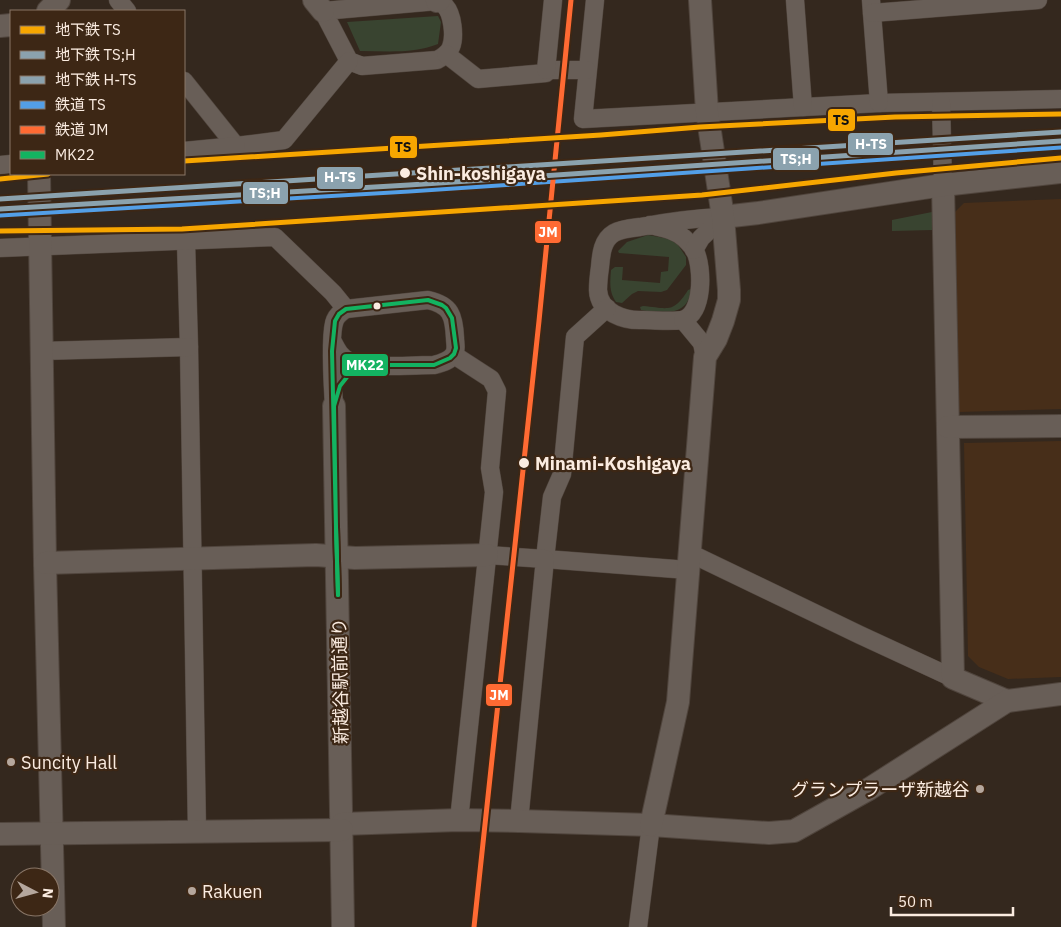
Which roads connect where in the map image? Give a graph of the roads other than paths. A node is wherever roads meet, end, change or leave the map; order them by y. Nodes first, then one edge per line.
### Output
1 (59, 0) edge
2 (118, 0) edge
3 (553, 0) edge
4 (594, 0) edge
5 (700, 0) edge
6 (795, 0) edge
7 (1038, 0) edge
8 (438, 1) edge
9 (956, 3) edge
10 (318, 6) edge
11 (872, 6) edge
12 (49, 10) edge
13 (126, 10) edge
14 (446, 54) junction
15 (349, 60) junction
16 (546, 70) junction
17 (587, 70) junction
18 (185, 82) edge
19 (1061, 99) edge
20 (941, 102) junction
21 (879, 103) junction
22 (803, 107) junction
23 (707, 112) junction
24 (236, 146) junction
25 (185, 151) edge
26 (1061, 172) edge
27 (39, 175) edge
28 (943, 185) junction
29 (723, 217) junction
30 (650, 225) junction
31 (186, 242) junction
32 (40, 247) junction
33 (0, 248) edge
34 (694, 250) junction
35 (607, 308) junction
36 (346, 309) junction
37 (683, 320) junction
38 (333, 342) junction
39 (189, 347) junction
40 (41, 351) junction
41 (454, 354) junction
42 (705, 357) junction
43 (364, 365) junction
44 (334, 406) junction
45 (1061, 426) edge
46 (948, 427) junction
47 (487, 555) junction
48 (337, 557) junction
49 (192, 559) junction
50 (545, 559) junction
51 (45, 562) junction
52 (688, 563) junction
53 (952, 678) junction
54 (1061, 694) edge
55 (1007, 701) junction
56 (459, 820) junction
57 (519, 821) junction
58 (651, 825) junction
59 (342, 827) junction
60 (197, 832) junction
61 (52, 833) junction
62 (0, 834) edge
63 (54, 927) edge
64 (343, 927) edge
65 (638, 927) edge

1 - 12 street
2 - 13 street
3 - 16 street
4 - 17 street
5 - 23 street
6 - 22 street
7 - 9 street
8 - 10 street
8 - 14 street
9 - 11 street
10 - 15 street
11 - 21 street
14 - 15 street
14 - 16 street
15 - 24 street
16 - 17 street
17 - 23 street
18 - 24 street
19 - 20 street
20 - 21 street
20 - 28 street
21 - 22 street
22 - 23 street
23 - 29 street
24 - 25 street
26 - 28 street
27 - 32 street
28 - 29 street
28 - 46 street
29 - 30 street
29 - 34 street
29 - 42 street
30 - 34 street
30 - 35 street
31 - 32 street
31 - 36 street
31 - 39 street
32 - 33 street
32 - 40 street
34 - 37 street
35 - 37 street
35 - 50 street
36 - 38 street
36 - 41 street
37 - 42 street
38 - 43 street
38 - 44 street
39 - 40 street
39 - 49 street
40 - 51 street
41 - 43 street
41 - 47 street
42 - 52 street
43 - 44 street
44 - 48 street, 新越谷駅前通り
45 - 46 street
46 - 53 street
47 - 48 street
47 - 50 street
47 - 56 street
48 - 49 street
48 - 59 street, 新越谷駅前通り
49 - 51 street
49 - 60 street
50 - 52 street
50 - 57 street
51 - 61 street
52 - 53 street
52 - 58 street
53 - 55 street
54 - 55 street
55 - 58 street
56 - 57 street
56 - 59 street
57 - 58 street
58 - 65 street
59 - 60 street
59 - 64 street, 新越谷駅前通り
60 - 61 street
61 - 62 street
61 - 63 street

